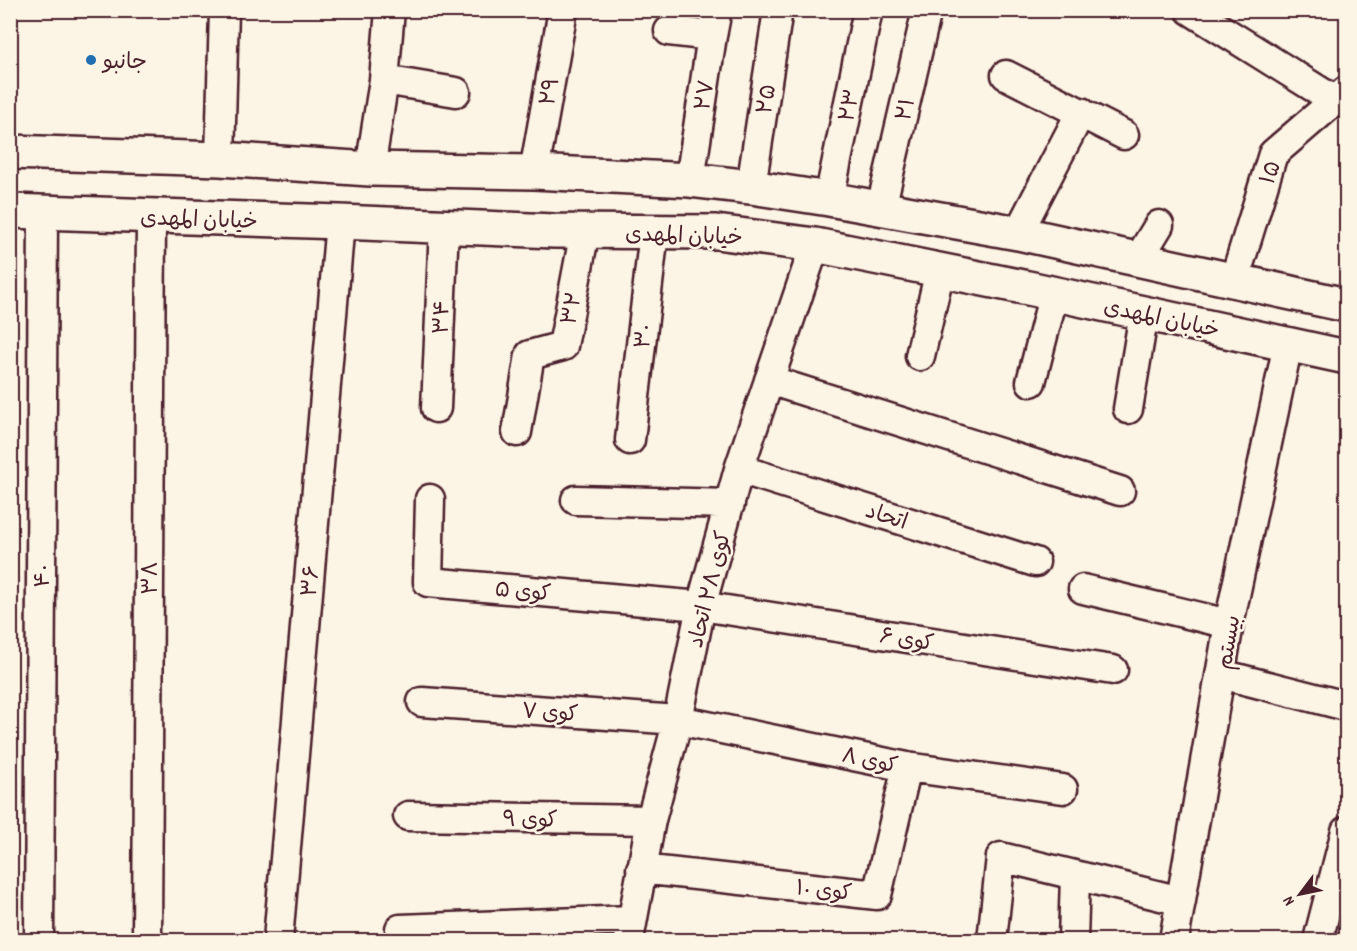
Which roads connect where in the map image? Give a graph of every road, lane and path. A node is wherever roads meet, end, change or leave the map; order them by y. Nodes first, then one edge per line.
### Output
1 (224, 10) edge
2 (390, 10) edge
3 (563, 10) edge
4 (778, 10) edge
5 (868, 10) edge
6 (927, 10) edge
7 (1190, 10) edge
8 (714, 23) edge
9 (669, 31) dead end
10 (1006, 75) dead end
11 (384, 80) junction
12 (456, 92) dead end
13 (1340, 95) edge
14 (1081, 112) junction
15 (1124, 135) dead end
16 (10, 152) edge
17 (220, 159) junction
18 (370, 169) junction
19 (534, 172) junction
20 (690, 180) junction
21 (752, 187) junction
22 (829, 199) junction
23 (881, 208) junction
24 (10, 211) edge
25 (43, 212) junction
26 (151, 216) junction
27 (340, 222) junction
28 (1160, 225) dead end
29 (444, 226) junction
30 (585, 231) junction
31 (654, 232) junction
32 (1018, 233) junction
33 (815, 245) junction
34 (1139, 258) junction
35 (940, 270) junction
36 (1234, 281) junction
37 (1054, 293) junction
38 (1347, 305) edge
39 (1144, 313) junction
40 (1288, 344) junction
41 (920, 356) dead end
42 (1347, 357) edge
43 (769, 380) junction
44 (1031, 382) dead end
45 (436, 408) dead end
46 (1128, 409) dead end
47 (517, 432) dead end
48 (630, 440) dead end
49 (739, 469) junction
50 (1120, 491) dead end
51 (430, 499) dead end
52 (576, 500) dead end
53 (730, 504) junction
54 (1035, 562) dead end
55 (1083, 589) dead end
56 (701, 606) junction
57 (1229, 624) junction
58 (1113, 670) dead end
59 (1221, 674) junction
60 (422, 702) dead end
61 (1347, 706) edge
62 (678, 720) junction
63 (907, 767) junction
64 (1063, 789) dead end
65 (408, 816) dead end
66 (651, 820) junction
67 (1347, 831) edge
68 (641, 869) junction
69 (1075, 876) junction
70 (1181, 901) junction
71 (400, 929) dead end
72 (630, 930) edge
73 (39, 940) edge
74 (147, 940) edge
75 (278, 940) edge
76 (992, 940) edge
77 (1073, 940) edge
78 (1174, 940) edge
79 (1318, 940) edge

1 - 17 street
2 - 11 street
3 - 19 street, ۲۹
4 - 21 street, ۲۵
5 - 22 street, ۲۳
6 - 23 street, ۲۱
7 - 13 street
8 - 9 street
8 - 20 street, ۲۷
10 - 14 street
11 - 12 street
11 - 18 street
13 - 36 street, ۱۵
14 - 15 street
14 - 32 street
16 - 17 street
17 - 18 street
18 - 19 street
19 - 20 street
20 - 21 street
21 - 22 street
22 - 23 street
23 - 32 street
24 - 25 street, خیابان المهدی
25 - 26 street, خیابان المهدی
25 - 73 street, ۴۰
26 - 27 street, خیابان المهدی
26 - 74 street, ۳۸
27 - 29 street, خیابان المهدی
27 - 75 street, ۳۶
28 - 34 street
29 - 30 street, خیابان المهدی
29 - 45 street, ۳۴
30 - 31 street, خیابان المهدی
30 - 47 street, ۳۲
31 - 33 street, خیابان المهدی
31 - 48 street, ۳۰
32 - 34 street
33 - 35 street, خیابان المهدی
33 - 43 street, کوی ۲۸ اتحاد
34 - 36 street
35 - 37 street, خیابان المهدی
35 - 41 street
36 - 38 street
37 - 39 street, خیابان المهدی
37 - 44 street
39 - 40 street, خیابان المهدی
39 - 46 street
40 - 42 street, خیابان المهدی
40 - 57 street, بیستم
43 - 49 street, کوی ۲۸ اتحاد
43 - 50 street
49 - 53 street, کوی ۲۸ اتحاد
49 - 54 street, اتحاد
51 - 56 street, کوی ۵
52 - 53 street
53 - 56 street, کوی ۲۸ اتحاد
55 - 57 street
56 - 58 street, کوی ۶
56 - 62 street, کوی ۲۸ اتحاد
57 - 59 street, بیستم
59 - 61 street
59 - 70 street, بیستم
60 - 62 street, کوی ۷
62 - 63 street, کوی ۸
62 - 66 street, کوی ۲۸ اتحاد
63 - 64 street, کوی ۸
63 - 68 street, کوی ۱۰
65 - 66 street, کوی ۹
66 - 68 street, کوی ۲۸ اتحاد
67 - 79 street
68 - 72 street, کوی ۲۸ اتحاد
69 - 70 street
69 - 76 street
69 - 77 street
70 - 78 street, بیستم
71 - 72 street

